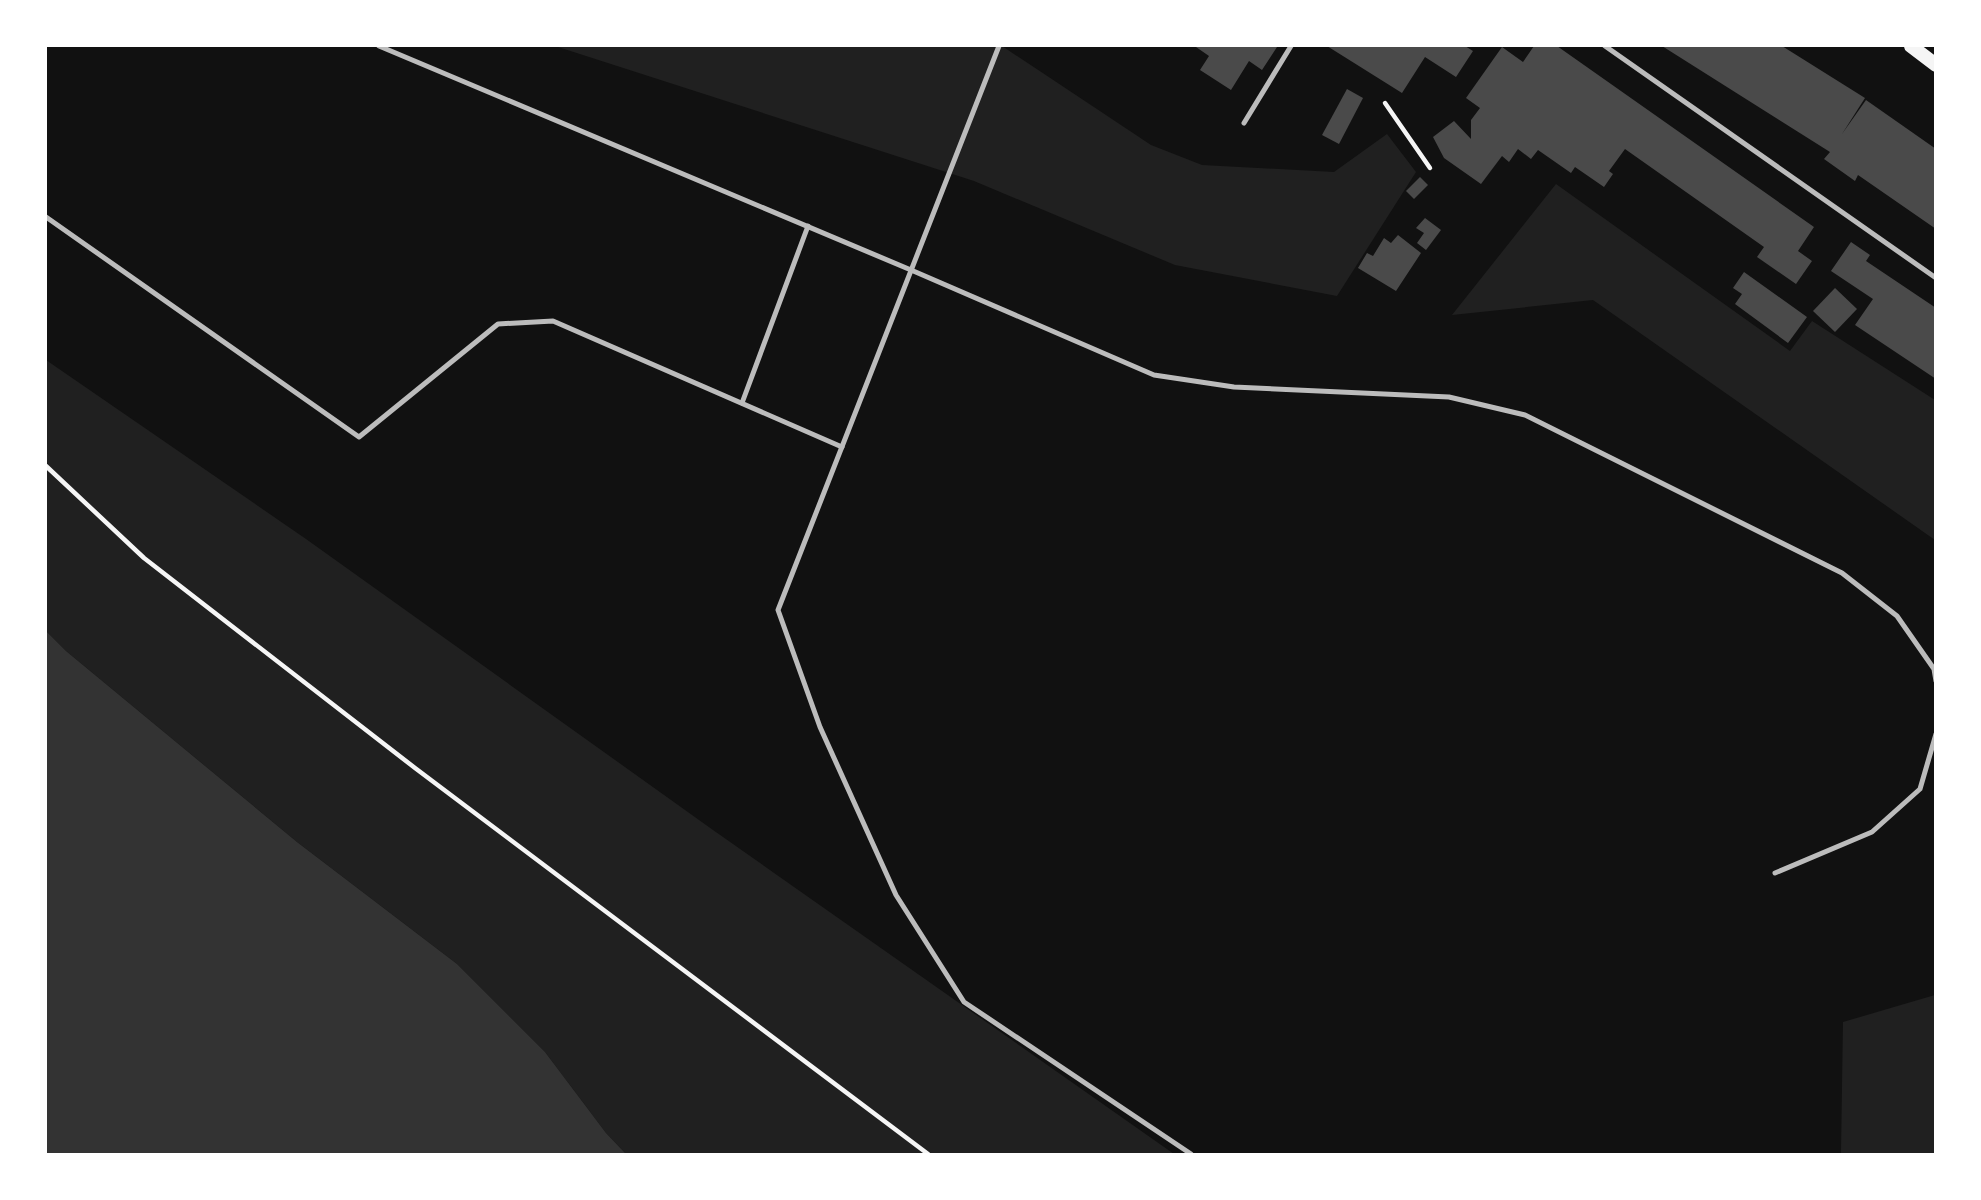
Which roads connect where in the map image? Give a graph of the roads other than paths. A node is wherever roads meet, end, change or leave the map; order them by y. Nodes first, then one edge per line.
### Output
1 (379, 46) edge
2 (999, 46) edge
3 (1291, 46) edge
4 (1605, 46) edge
5 (1911, 46) edge
6 (1933, 59) edge
7 (1244, 123) dead end
8 (46, 217) edge
9 (808, 226) junction
10 (911, 270) junction
11 (1936, 278) edge
12 (742, 403) junction
13 (842, 447) junction
14 (1936, 681) edge
15 (1936, 734) edge
16 (1775, 873) dead end
17 (1191, 1154) edge

1 - 9 lane
2 - 10 lane
3 - 7 lane
4 - 11 lane
5 - 6 main road
8 - 12 lane
9 - 10 lane
9 - 12 lane
10 - 13 lane
10 - 14 lane
12 - 13 lane
13 - 17 lane
15 - 16 lane

